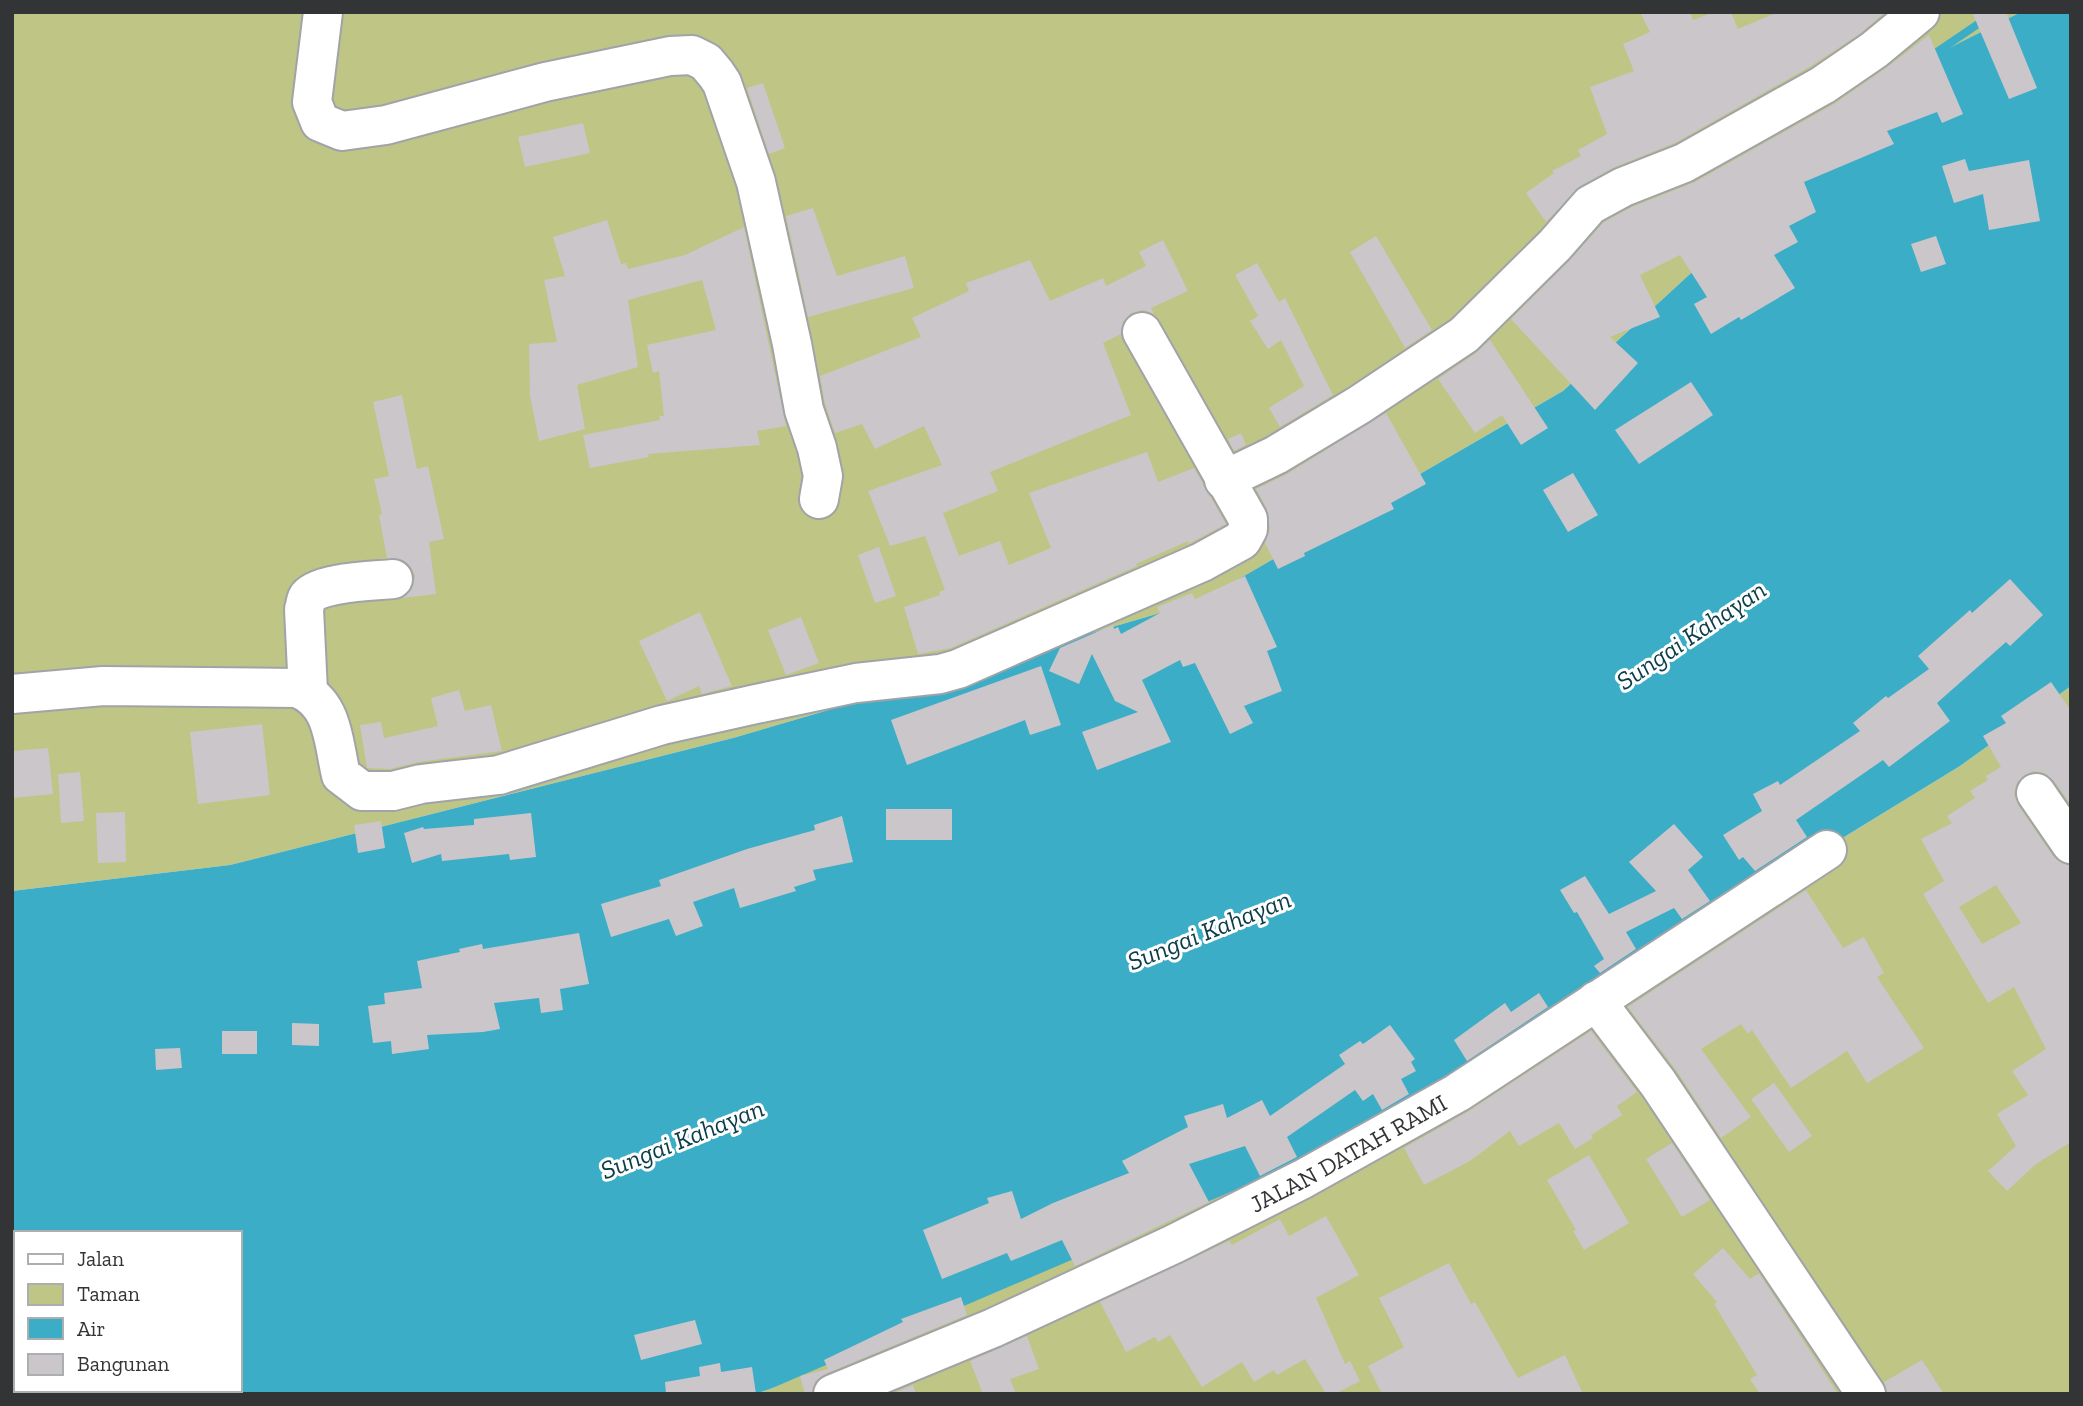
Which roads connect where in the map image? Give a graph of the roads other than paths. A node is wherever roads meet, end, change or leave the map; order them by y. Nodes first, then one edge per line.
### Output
1 (323, 12) edge
2 (1920, 12) edge
3 (1142, 332) dead end
4 (1224, 480) junction
5 (820, 499) dead end
6 (393, 579) dead end
7 (308, 692) junction
8 (12, 694) edge
9 (2036, 793) dead end
10 (2071, 844) edge
11 (1827, 850) dead end
12 (1596, 1002) junction
13 (833, 1394) edge
14 (1866, 1394) edge

1 - 5 street
2 - 4 street
3 - 4 street
4 - 7 street
6 - 7 street
7 - 8 street
9 - 10 street
11 - 12 street, JALAN DATAH RAMI
12 - 13 street, JALAN DATAH RAMI
12 - 14 street

